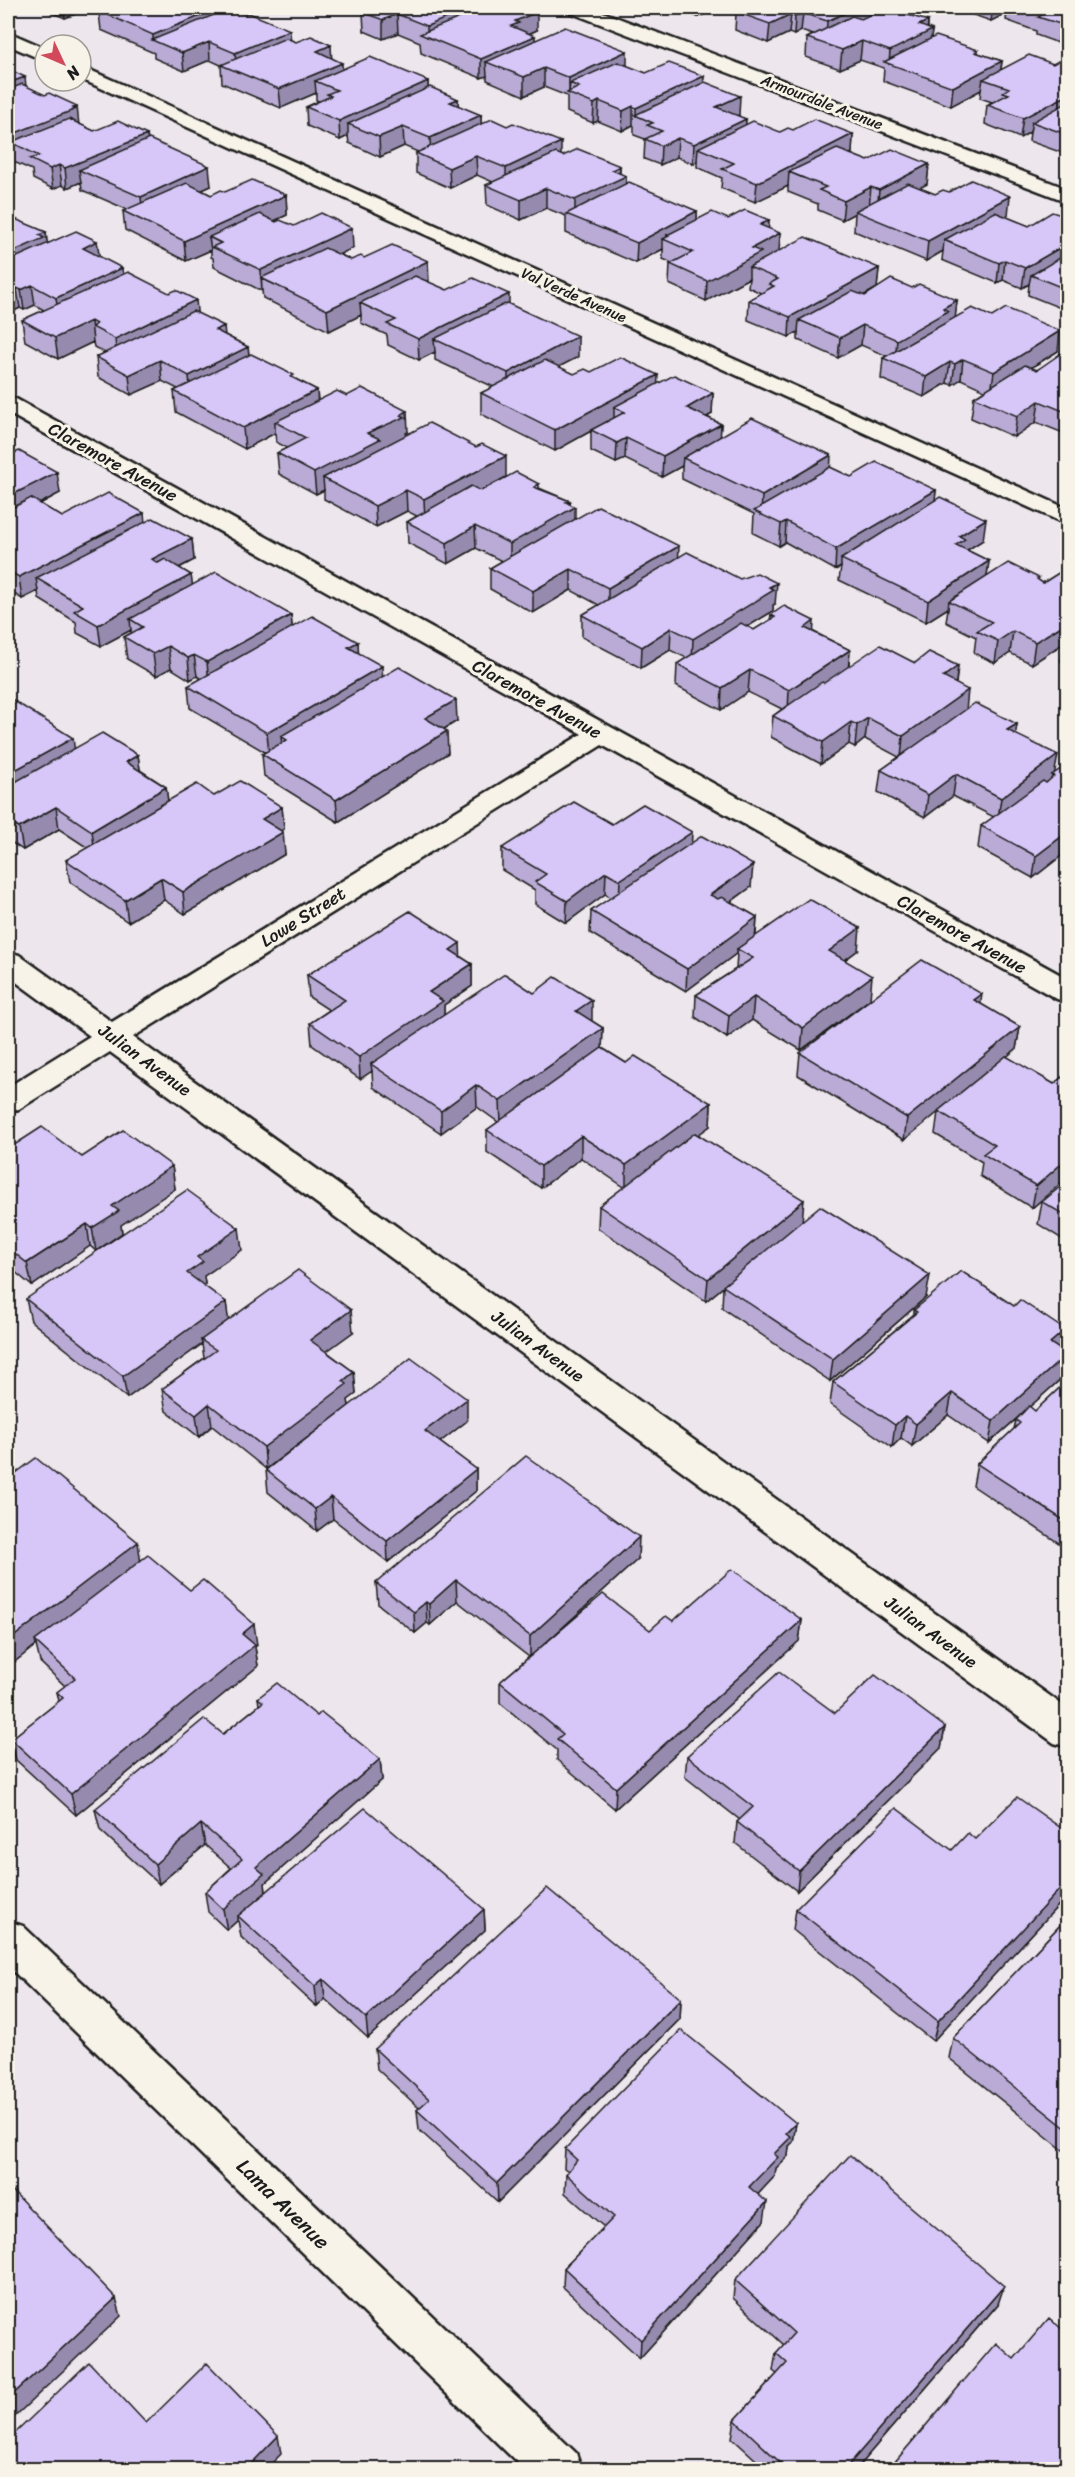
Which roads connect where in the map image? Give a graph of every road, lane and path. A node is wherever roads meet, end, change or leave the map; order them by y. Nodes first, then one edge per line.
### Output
1 (576, 8) edge
2 (8, 38) edge
3 (33, 49) edge
4 (93, 77) edge
5 (1068, 196) edge
6 (8, 404) edge
7 (1066, 516) edge
8 (600, 734) junction
9 (8, 962) edge
10 (1068, 992) edge
11 (111, 1036) junction
12 (8, 1101) edge
13 (1068, 1731) edge
14 (8, 1938) edge
15 (559, 2469) edge

1 - 5 street, Armourdale Avenue
2 - 3 street
4 - 7 street, Val Verde Avenue
6 - 8 street, Claremore Avenue
8 - 10 street, Claremore Avenue
8 - 11 street, Lowe Street
9 - 11 street, Julian Avenue
11 - 12 street, Lowe Street
11 - 13 street, Julian Avenue
14 - 15 street, Lama Avenue

